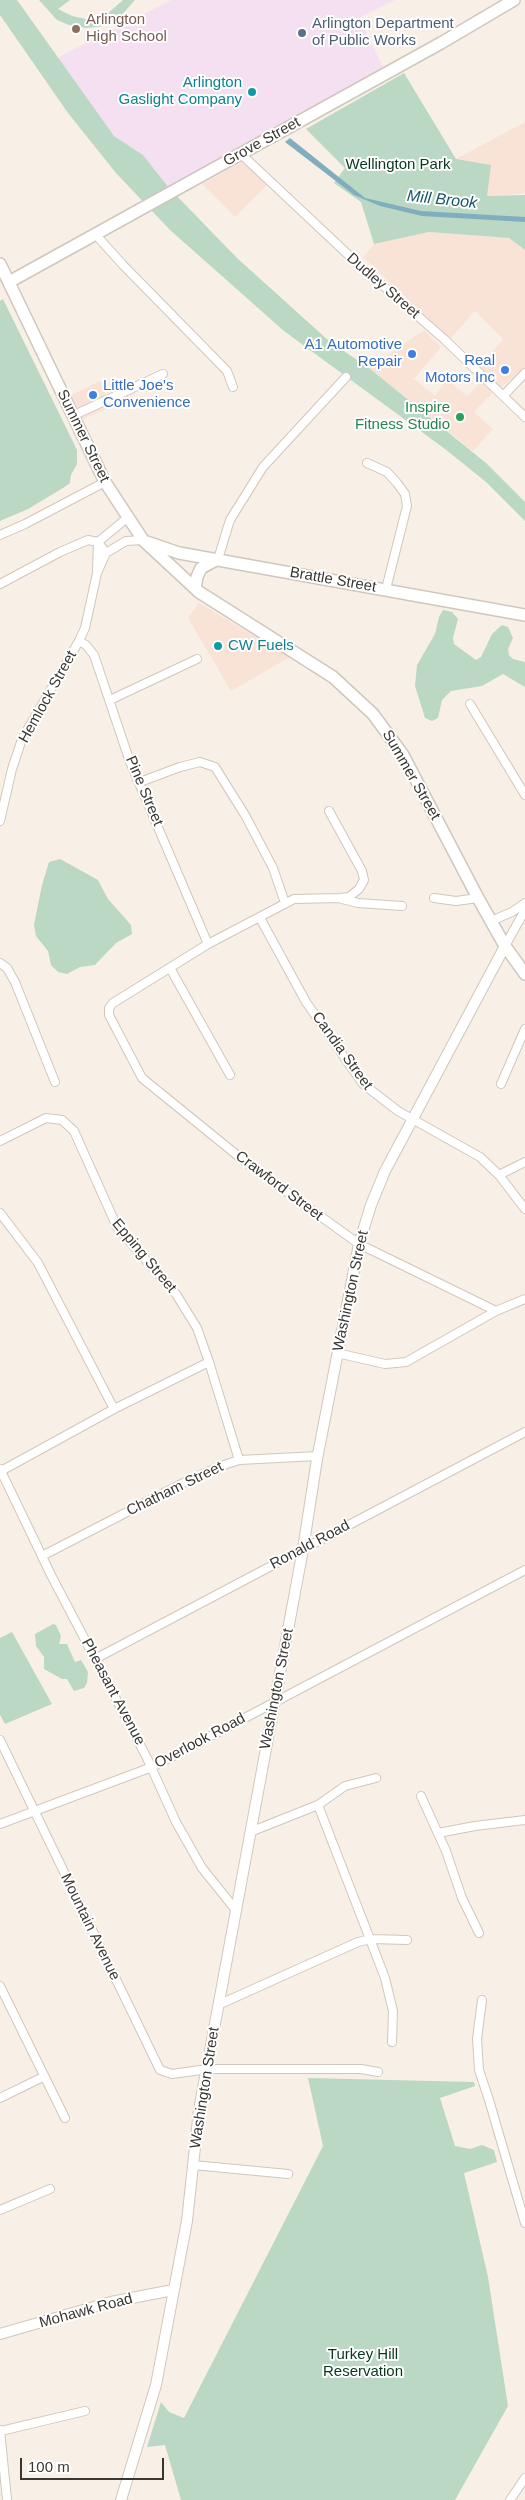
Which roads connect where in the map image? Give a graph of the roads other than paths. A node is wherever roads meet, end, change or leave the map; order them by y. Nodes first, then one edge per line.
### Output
1 (514, 0) edge
2 (241, 154) junction
3 (96, 235) junction
4 (0, 264) edge
5 (9, 282) junction
6 (525, 373) edge
7 (163, 374) dead end
8 (346, 377) dead end
9 (233, 387) dead end
10 (504, 395) junction
11 (72, 416) junction
12 (525, 417) edge
13 (367, 463) dead end
14 (105, 482) junction
15 (127, 518) junction
16 (0, 534) edge
17 (143, 540) junction
18 (98, 542) junction
19 (106, 553) junction
20 (218, 559) junction
21 (97, 573) junction
22 (0, 584) edge
23 (195, 588) junction
24 (386, 589) junction
25 (525, 615) edge
26 (79, 641) junction
27 (197, 659) dead end
28 (110, 700) junction
29 (470, 704) dead end
30 (140, 782) junction
31 (525, 795) edge
32 (2, 802) edge
33 (329, 811) dead end
34 (0, 821) edge
35 (340, 898) junction
36 (434, 898) dead end
37 (478, 898) junction
38 (285, 903) junction
39 (525, 903) edge
40 (402, 906) dead end
41 (525, 910) edge
42 (260, 918) junction
43 (490, 921) junction
44 (208, 944) junction
45 (505, 946) junction
46 (0, 963) edge
47 (170, 968) junction
48 (525, 974) edge
49 (525, 1029) edge
50 (230, 1075) dead end
51 (56, 1082) dead end
52 (502, 1084) dead end
53 (412, 1119) junction
54 (0, 1140) edge
55 (525, 1162) edge
56 (499, 1175) junction
57 (525, 1209) edge
58 (0, 1213) edge
59 (360, 1244) junction
60 (525, 1299) edge
61 (496, 1312) junction
62 (337, 1353) junction
63 (209, 1362) junction
64 (114, 1409) junction
65 (525, 1432) edge
66 (318, 1456) junction
67 (239, 1460) junction
68 (0, 1470) edge
69 (303, 1549) junction
70 (42, 1556) junction
71 (525, 1570) edge
72 (95, 1658) junction
73 (275, 1701) junction
74 (0, 1740) edge
75 (152, 1767) junction
76 (376, 1778) dead end
77 (421, 1796) dead end
78 (318, 1805) junction
79 (33, 1812) junction
80 (525, 1820) edge
81 (0, 1824) edge
82 (250, 1832) junction
83 (438, 1834) junction
84 (235, 1909) junction
85 (479, 1933) dead end
86 (371, 1939) junction
87 (407, 1940) dead end
88 (1, 1990) edge
89 (482, 2000) dead end
90 (218, 2005) junction
91 (392, 2042) dead end
92 (208, 2068) junction
93 (378, 2072) dead end
94 (43, 2077) junction
95 (0, 2098) edge
96 (65, 2118) dead end
97 (193, 2165) junction
98 (288, 2174) dead end
99 (50, 2189) dead end
100 (0, 2210) edge
101 (525, 2223) edge
102 (172, 2290) junction
103 (0, 2334) edge
104 (85, 2411) dead end
105 (0, 2430) edge
106 (525, 2478) edge
107 (7, 2500) edge
108 (121, 2500) edge
109 (510, 2500) edge

1 - 2 main road, Grove Street
2 - 3 main road, Grove Street
2 - 10 street, Dudley Street
3 - 5 main road, Grove Street
3 - 9 street
4 - 5 main road, Summer Street
5 - 11 main road, Summer Street
6 - 10 street
7 - 11 street
8 - 20 street
10 - 12 street, Dudley Street
11 - 14 main road, Summer Street
13 - 24 street
14 - 15 main road, Summer Street
14 - 16 street
15 - 17 main road, Summer Street
15 - 18 street
17 - 19 street
17 - 20 main road, Brattle Street
17 - 23 main road, Summer Street
18 - 19 street
18 - 21 street, Hemlock Street
18 - 22 street
19 - 21 street, Hemlock Street
20 - 23 main road
20 - 24 main road, Brattle Street
21 - 26 street, Hemlock Street
23 - 37 main road, Summer Street
24 - 25 main road, Brattle Street
26 - 28 street, Pine Street
26 - 32 street, Hemlock Street
27 - 28 street
28 - 30 street, Pine Street
29 - 31 street
30 - 38 street
30 - 44 street, Pine Street
32 - 34 street, Hemlock Street
33 - 35 street
35 - 38 street
35 - 40 street
36 - 37 street
37 - 43 main road, Summer Street
38 - 42 street
39 - 43 street
41 - 45 street, Washington Street
42 - 44 street
42 - 53 street, Candia Street
43 - 45 main road, Summer Street
44 - 47 street
45 - 48 main road, Summer Street
45 - 53 street, Washington Street
46 - 51 street
47 - 50 street
47 - 59 street, Crawford Street
49 - 52 street
53 - 56 street, Candia Street
53 - 59 street, Washington Street
54 - 63 street, Epping Street
55 - 56 street
56 - 57 street, Candia Street
58 - 64 street
59 - 61 street, Crawford Street
59 - 62 street, Washington Street
60 - 61 street
61 - 62 street
62 - 66 street, Washington Street
63 - 64 street
63 - 67 street, Epping Street
64 - 68 street
65 - 69 street, Ronald Road
66 - 67 street, Chatham Street
66 - 69 street, Washington Street
67 - 70 street, Chatham Street
68 - 70 street, Pheasant Avenue
69 - 72 street, Ronald Road
69 - 73 street, Washington Street
70 - 72 street, Pheasant Avenue
71 - 73 street, Overlook Road
72 - 75 street, Pheasant Avenue
73 - 75 street, Overlook Road
73 - 82 street, Washington Street
74 - 79 street, Mountain Avenue
75 - 79 street, Overlook Road
75 - 84 street, Pheasant Avenue
76 - 78 street
77 - 83 street
78 - 82 street
78 - 86 street
79 - 81 street, Overlook Road
79 - 92 street, Mountain Avenue
80 - 83 street
82 - 84 street, Washington Street
83 - 85 street
84 - 90 street, Washington Street
86 - 87 street
86 - 90 street
86 - 91 street
88 - 94 street
89 - 101 street
90 - 92 street, Washington Street
92 - 93 street, Mountain Avenue
92 - 97 street, Washington Street
94 - 95 street
94 - 96 street
97 - 98 street
97 - 102 street, Washington Street
99 - 100 street
102 - 103 street, Mohawk Road
102 - 108 street, Washington Street
104 - 105 street
105 - 107 street
106 - 109 street

